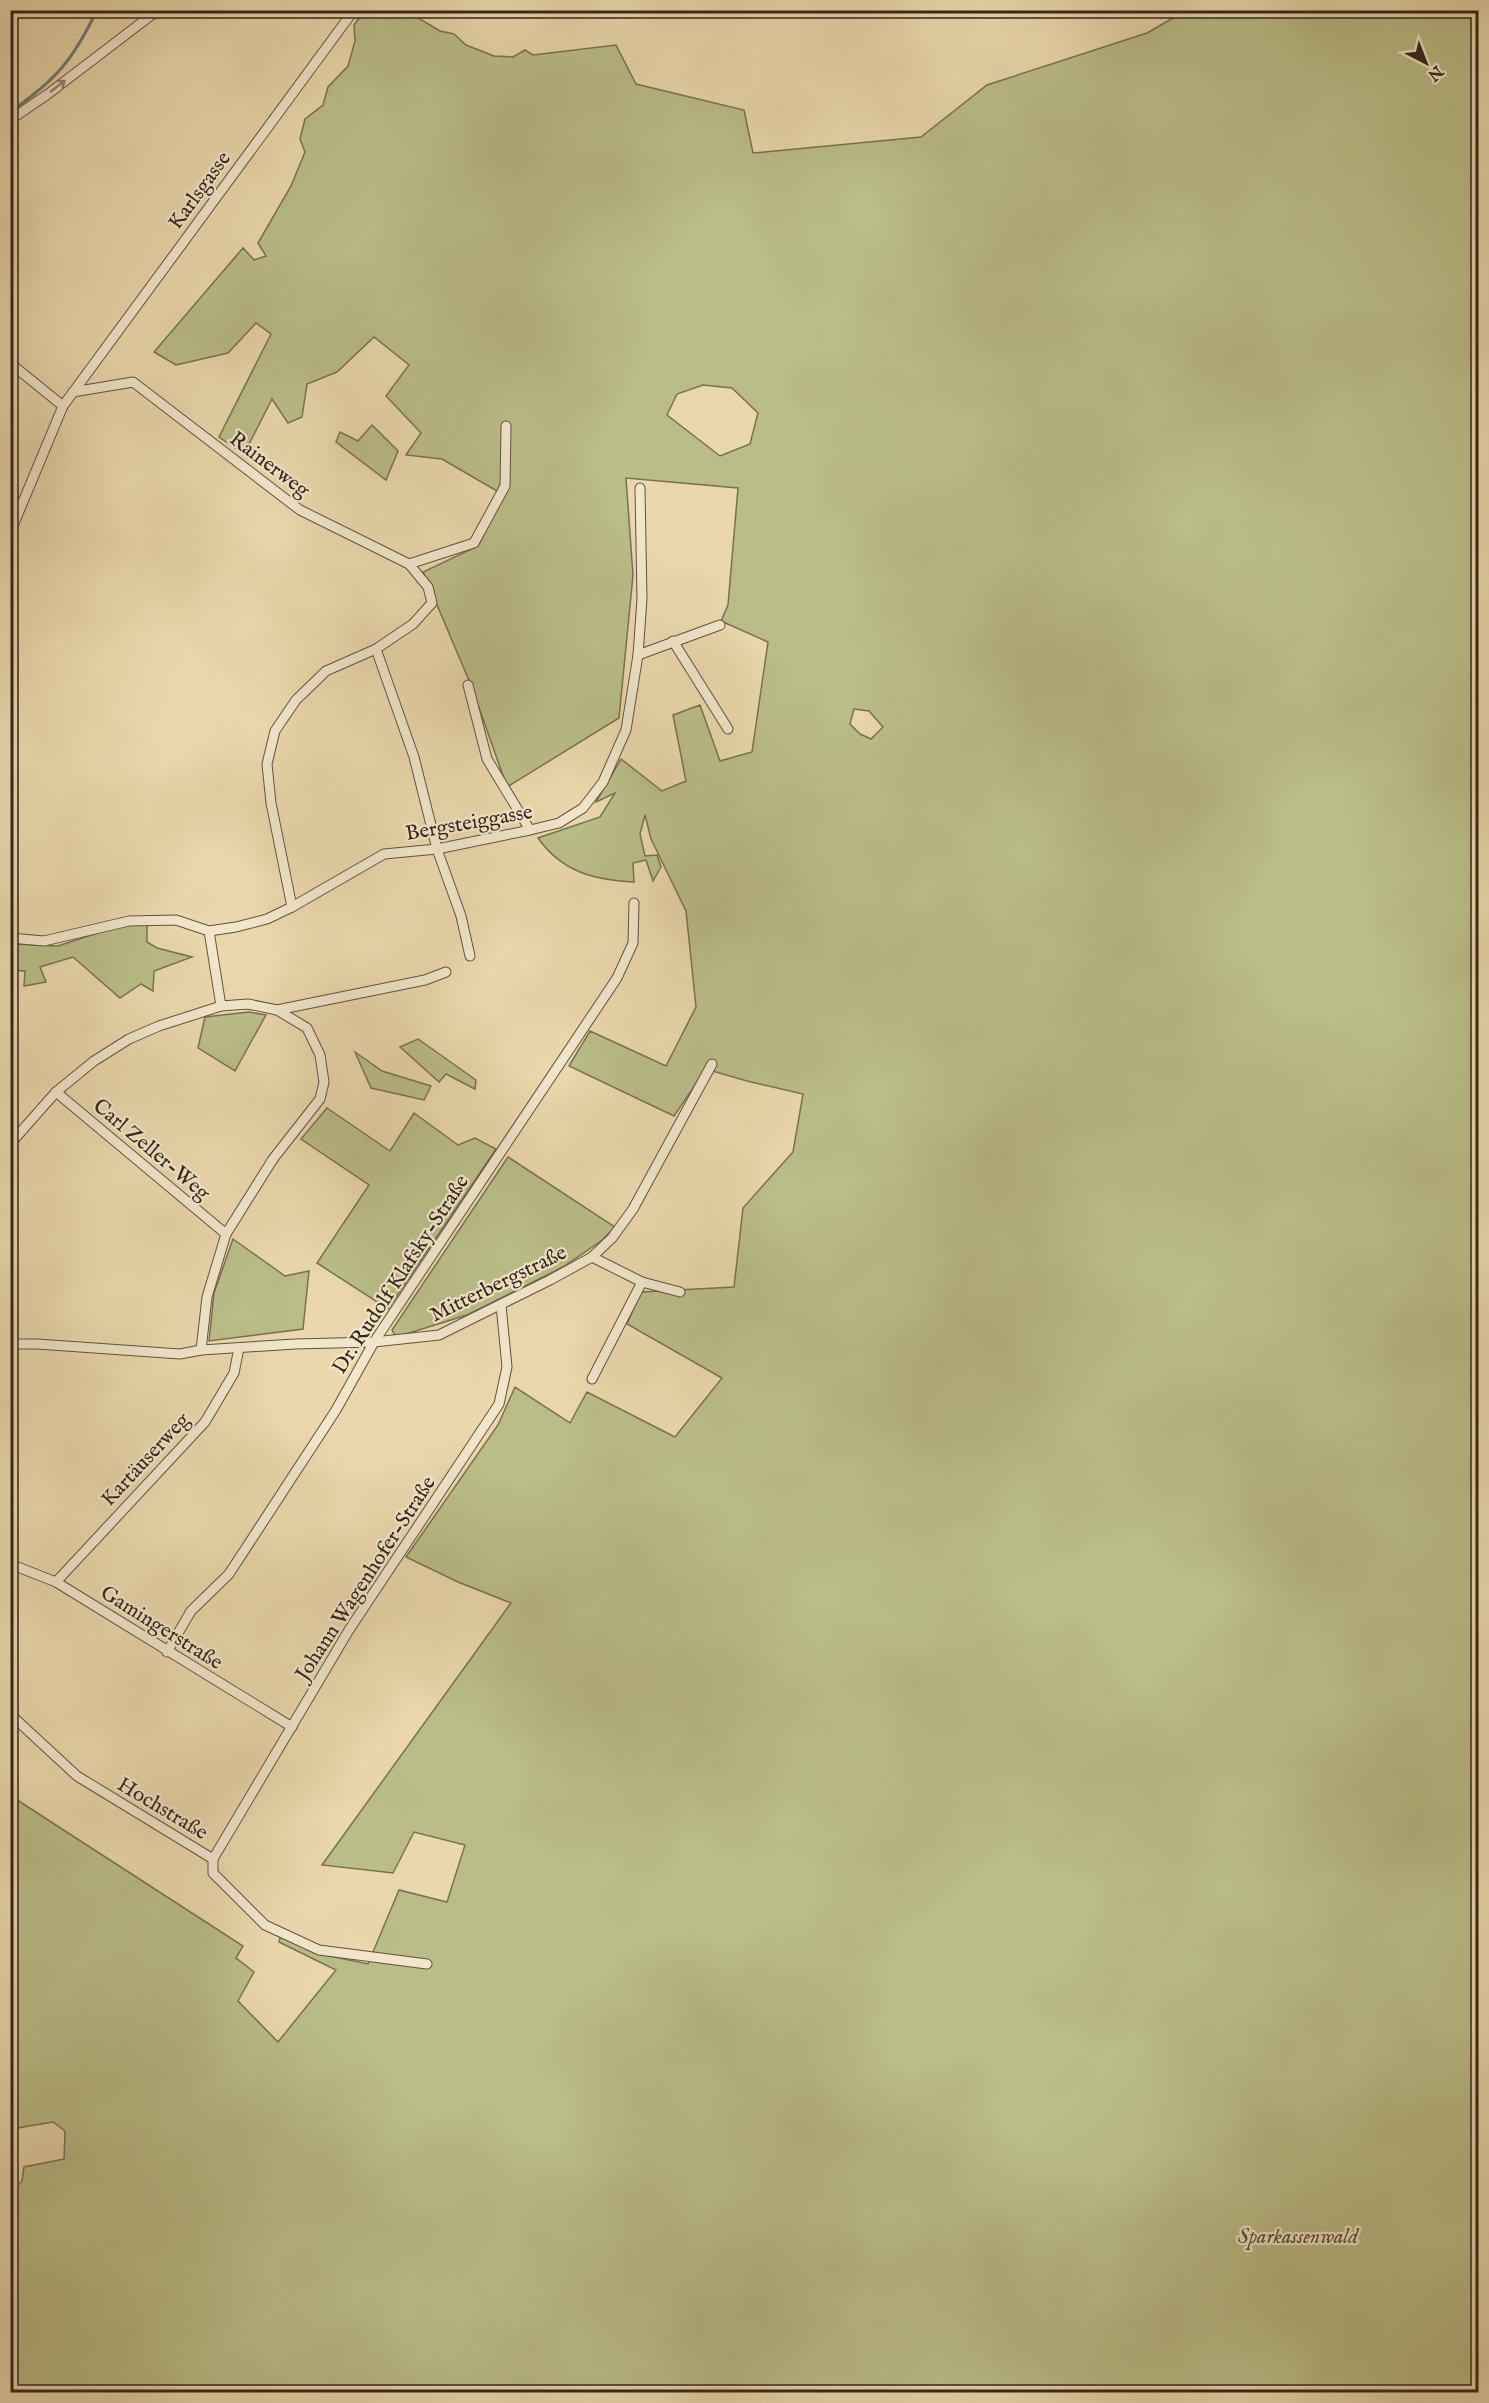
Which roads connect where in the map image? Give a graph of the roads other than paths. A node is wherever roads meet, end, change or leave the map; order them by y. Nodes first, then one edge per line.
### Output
1 (158, 10) edge
2 (354, 10) edge
3 (10, 120) edge
4 (10, 363) edge
5 (73, 392) junction
6 (63, 406) junction
7 (506, 426) dead end
8 (640, 488) dead end
9 (10, 533) edge
10 (409, 564) junction
11 (720, 625) dead end
12 (673, 641) junction
13 (376, 649) junction
14 (638, 655) junction
15 (468, 685) dead end
16 (728, 729) dead end
17 (530, 830) junction
18 (437, 849) junction
19 (634, 903) dead end
20 (292, 907) junction
21 (209, 931) junction
22 (10, 938) edge
23 (470, 956) dead end
24 (446, 972) dead end
25 (220, 1006) junction
26 (277, 1010) junction
27 (712, 1064) dead end
28 (56, 1092) junction
29 (10, 1144) edge
30 (226, 1234) junction
31 (592, 1257) junction
32 (642, 1282) junction
33 (680, 1292) dead end
34 (501, 1305) junction
35 (374, 1342) junction
36 (10, 1344) edge
37 (239, 1348) junction
38 (201, 1350) junction
39 (592, 1379) dead end
40 (10, 1564) edge
41 (56, 1582) junction
42 (167, 1652) junction
43 (10, 1714) edge
44 (292, 1727) junction
45 (213, 1859) junction
46 (427, 1964) dead end

3 -> 1 street
2 - 5 street, Karlsgasse
4 - 6 street
5 - 6 street, Karlsgasse
5 - 10 street, Rainerweg
6 - 9 street, Karlsgasse
7 - 10 street
8 - 14 street, Bergsteiggasse
10 - 13 street, Rainerweg
11 - 12 street
12 - 14 street
12 - 16 street
13 - 18 street
13 - 20 street
14 - 17 street, Bergsteiggasse
15 - 17 street
17 - 18 street, Bergsteiggasse
18 - 20 street, Bergsteiggasse
18 - 23 street
19 - 35 street, Dr. Rudolf Klafsky-Straße
20 - 21 street, Bergsteiggasse
21 - 22 street, Bergsteiggasse
21 - 25 street
24 - 26 street
25 - 26 street
25 - 28 street
26 - 30 street
27 - 31 street, Mitterbergstraße
28 - 29 street
28 - 30 street, Carl Zeller-Weg
30 - 38 street
31 - 32 street
31 - 34 street, Mitterbergstraße
32 - 33 street
32 - 39 street
34 - 35 street, Mitterbergstraße
34 - 44 street, Johann Wagenhofer-Straße
35 - 37 street, Mitterbergstraße
35 - 42 street, Dr. Rudolf Klafsky-Straße
36 - 38 street, Mitterbergstraße
37 - 38 street, Mitterbergstraße
37 - 41 street, Kartäuserweg
40 - 41 street, Gamingerstraße
41 - 42 street, Gamingerstraße
42 - 44 street, Gamingerstraße
43 - 45 street, Hochstraße
44 - 45 street, Johann Wagenhofer-Straße
45 - 46 street, Hochstraße

